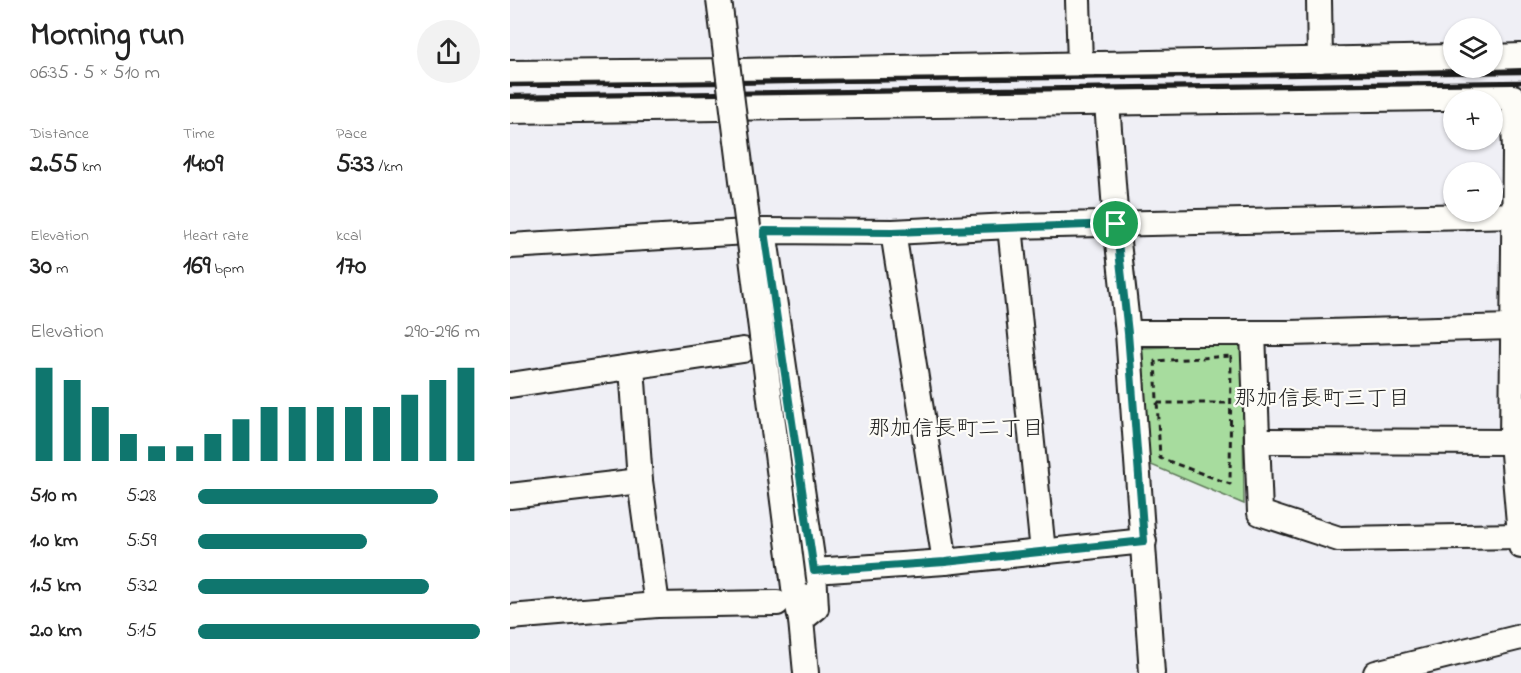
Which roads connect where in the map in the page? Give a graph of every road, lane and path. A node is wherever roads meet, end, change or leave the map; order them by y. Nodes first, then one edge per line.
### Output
1 (719, 0) edge
2 (1078, 0) edge
3 (1318, 0) edge
4 (1521, 56) edge
5 (1443, 57) edge
6 (1503, 57) edge
7 (1320, 60) junction
8 (1080, 64) junction
9 (510, 73) edge
10 (1107, 103) junction
11 (510, 111) edge
12 (1518, 151) edge
13 (1517, 215) edge
14 (1116, 224) junction
15 (1010, 226) junction
16 (764, 231) junction
17 (893, 232) junction
18 (510, 246) edge
19 (1512, 327) junction
20 (1128, 333) junction
21 (1253, 333) junction
22 (743, 350) dead end
23 (632, 367) junction
24 (510, 385) edge
25 (1157, 403) junction
26 (1230, 403) junction
27 (1257, 441) junction
28 (1512, 442) junction
29 (640, 481) junction
30 (510, 496) edge
31 (1521, 536) edge
32 (1144, 541) junction
33 (1521, 546) edge
34 (1043, 552) junction
35 (945, 562) junction
36 (814, 571) junction
37 (785, 595) junction
38 (657, 605) junction
39 (510, 617) edge
40 (801, 620) junction
41 (1521, 637) edge
42 (806, 673) edge
43 (1152, 673) edge
44 (1376, 673) edge

1 - 37 street, bridge
2 - 8 street
3 - 7 street
4 - 6 street
5 - 7 street
7 - 8 street
8 - 9 street
10 - 11 street
10 - 12 street
10 - 14 street
12 - 13 street
13 - 14 street
13 - 19 street
14 - 15 street
14 - 20 street
15 - 17 street
15 - 34 street
16 - 17 street
16 - 18 street
16 - 36 street
17 - 35 street
19 - 21 street
19 - 28 street
20 - 21 street
20 - 32 street
21 - 27 street
22 - 23 street
23 - 24 street
23 - 29 street
25 - 26 path
25 - 26 path
25 - 26 path
27 - 28 street
27 - 31 street
28 - 31 street
29 - 30 street
29 - 38 street
31 - 33 street
32 - 34 street
32 - 43 street
34 - 35 street
35 - 36 street
36 - 40 street
37 - 38 street
37 - 40 street
38 - 39 street
40 - 42 street
41 - 44 street

